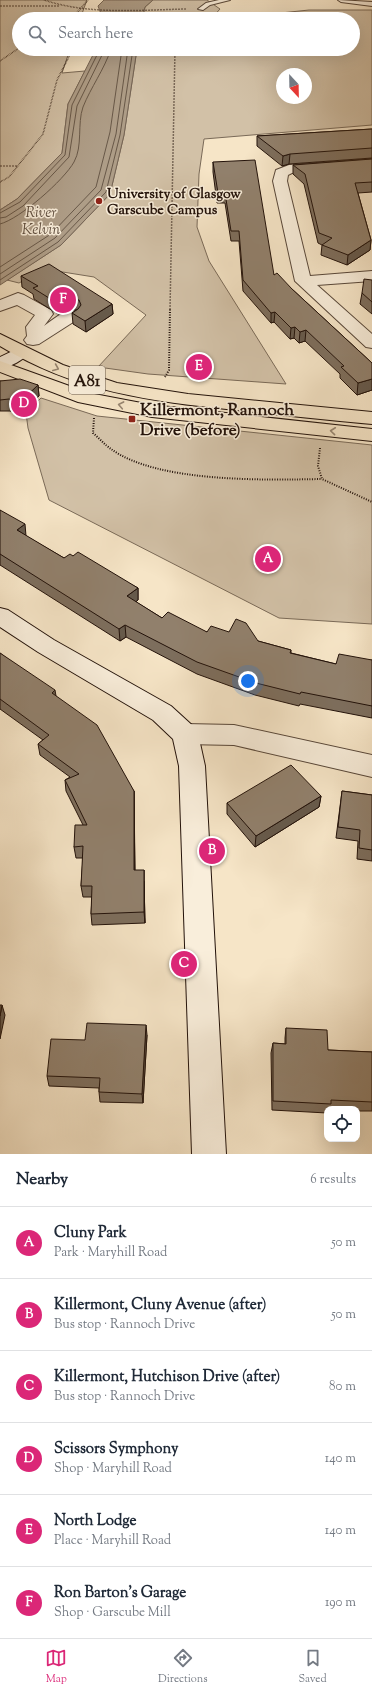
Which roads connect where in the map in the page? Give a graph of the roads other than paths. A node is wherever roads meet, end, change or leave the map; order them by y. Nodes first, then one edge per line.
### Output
1 (227, 0) edge
2 (340, 0) edge
3 (372, 4) edge
4 (201, 9) road end
5 (372, 164) edge
6 (372, 276) edge
7 (303, 281) junction
8 (1, 306) edge
9 (72, 315) edge
10 (36, 337) junction
11 (0, 339) edge
12 (372, 342) edge
13 (21, 352) junction
14 (0, 365) edge
15 (155, 404) junction
16 (372, 418) edge
17 (372, 435) edge
18 (0, 616) edge
19 (185, 734) junction
20 (372, 766) edge
21 (209, 1154) edge

1 - 4 lane
2 - 3 lane
5 - 7 street
6 - 7 street
7 - 12 street
8 - 10 street
9 - 10 street
10 - 13 street
11 - 13 main road, A81
13 - 14 street
13 -> 15 main road, A81
15 -> 14 main road, A81
15 - 16 main road, A81
17 -> 15 main road, A81
18 - 19 street
19 - 20 street
19 - 21 street

